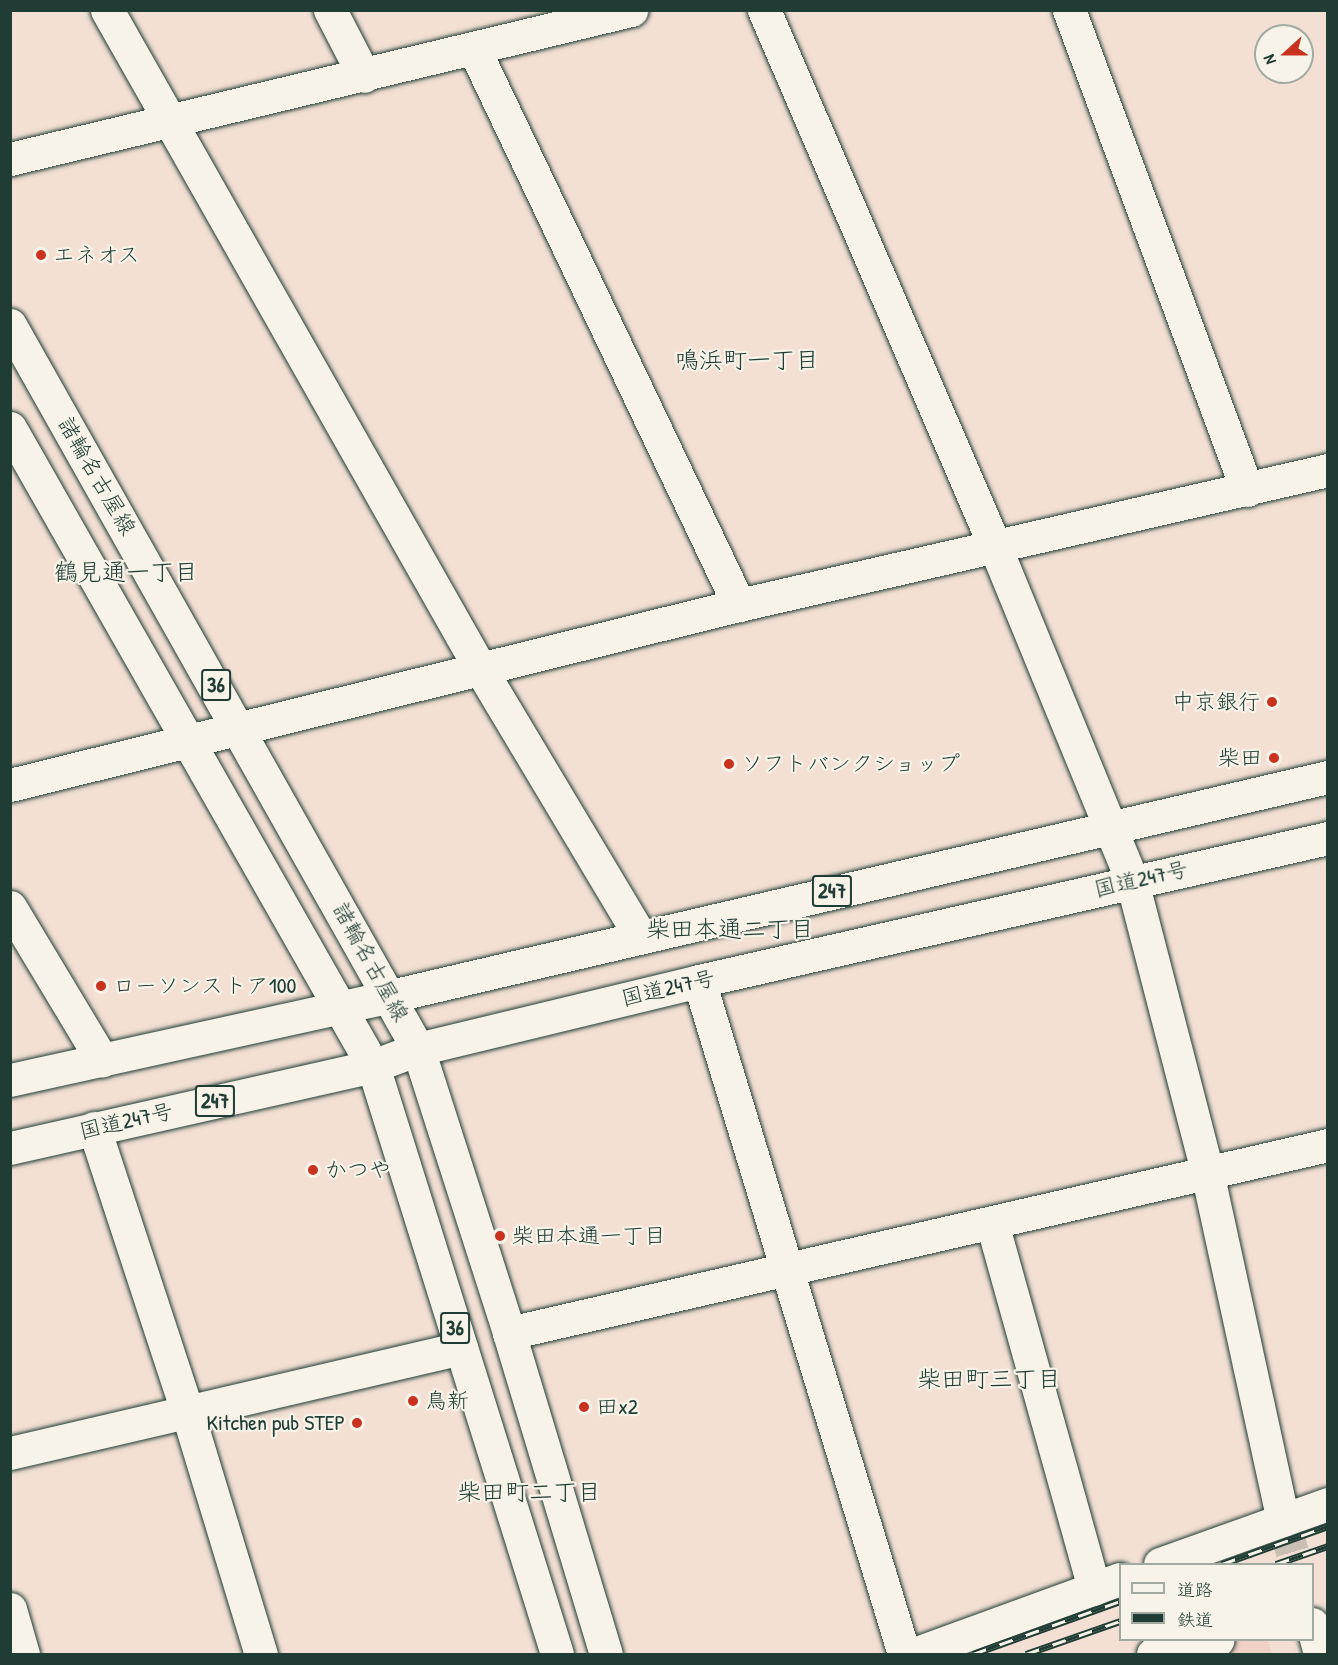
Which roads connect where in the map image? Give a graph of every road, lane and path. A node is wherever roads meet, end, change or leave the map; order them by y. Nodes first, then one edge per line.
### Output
1 (107, 10) edge
2 (330, 10) edge
3 (631, 10) edge
4 (764, 10) edge
5 (1069, 10) edge
6 (550, 20) edge
7 (475, 51) junction
8 (364, 76) junction
9 (170, 120) junction
10 (10, 159) edge
11 (10, 325) edge
12 (10, 428) edge
13 (1328, 470) edge
14 (1247, 489) junction
15 (996, 549) junction
16 (739, 605) junction
17 (482, 670) junction
18 (240, 727) junction
19 (187, 740) junction
20 (1328, 777) edge
21 (10, 785) edge
22 (1113, 827) junction
23 (1328, 838) edge
24 (1132, 881) junction
25 (10, 907) edge
26 (640, 936) junction
27 (699, 981) junction
28 (391, 996) junction
29 (338, 1008) junction
30 (418, 1049) junction
31 (102, 1060) junction
32 (373, 1066) junction
33 (10, 1080) edge
34 (94, 1128) junction
35 (1328, 1145) edge
36 (10, 1148) edge
37 (1207, 1172) junction
38 (992, 1223) junction
39 (787, 1272) junction
40 (509, 1333) junction
41 (461, 1348) junction
42 (187, 1411) junction
43 (10, 1453) edge
44 (1328, 1504) edge
45 (1283, 1520) junction
46 (1163, 1563) edge
47 (1107, 1584) edge
48 (10, 1609) edge
49 (1314, 1632) edge
50 (1212, 1641) edge
51 (23, 1654) edge
52 (261, 1654) edge
53 (557, 1654) edge
54 (606, 1654) edge
55 (904, 1654) edge
56 (914, 1654) edge
57 (1153, 1654) edge
58 (1320, 1654) edge

1 - 9 main road
2 - 8 main road
3 - 6 main road
4 - 15 main road
5 - 14 main road
6 - 7 main road
7 - 8 main road
7 - 16 main road
8 - 9 main road
9 - 10 main road
9 - 17 main road
11 - 18 main road, 諸輪名古屋線 / 36
12 - 19 main road, 36
13 - 14 main road
14 - 15 main road
15 - 16 main road
15 - 22 main road
16 - 17 main road
17 - 18 main road
17 - 26 main road
18 - 19 main road
18 - 28 main road, 諸輪名古屋線 / 36
19 - 21 main road
19 - 29 main road, 36
20 - 22 main road, 247
22 - 24 main road
22 - 26 main road, 247
23 - 24 main road, 国道247号 / 247
24 - 27 main road, 国道247号 / 247
24 - 37 main road
25 - 31 main road
26 - 28 main road, 247
27 - 30 main road, 国道247号 / 247
27 - 39 main road
28 - 29 main road, 247
28 - 30 main road, 諸輪名古屋線 / 36
29 - 31 main road, 247
29 - 32 main road, 36
30 - 32 main road, 国道247号 / 247
30 - 40 main road, 諸輪名古屋線 / 36
31 - 33 main road, 247
32 - 34 main road, 国道247号 / 247
32 - 41 main road, 36
34 - 36 main road, 国道247号 / 247
34 - 42 main road
35 - 37 main road
37 - 38 main road
37 - 45 main road
38 - 39 main road
38 - 47 main road
39 - 40 main road
39 - 55 main road
40 - 54 main road, 諸輪名古屋線 / 36
41 - 42 main road
41 - 53 main road, 36
42 - 43 main road
42 - 52 main road
44 - 45 main road
45 - 46 main road
47 - 56 main road
48 - 51 main road
49 - 58 main road
50 - 57 main road

